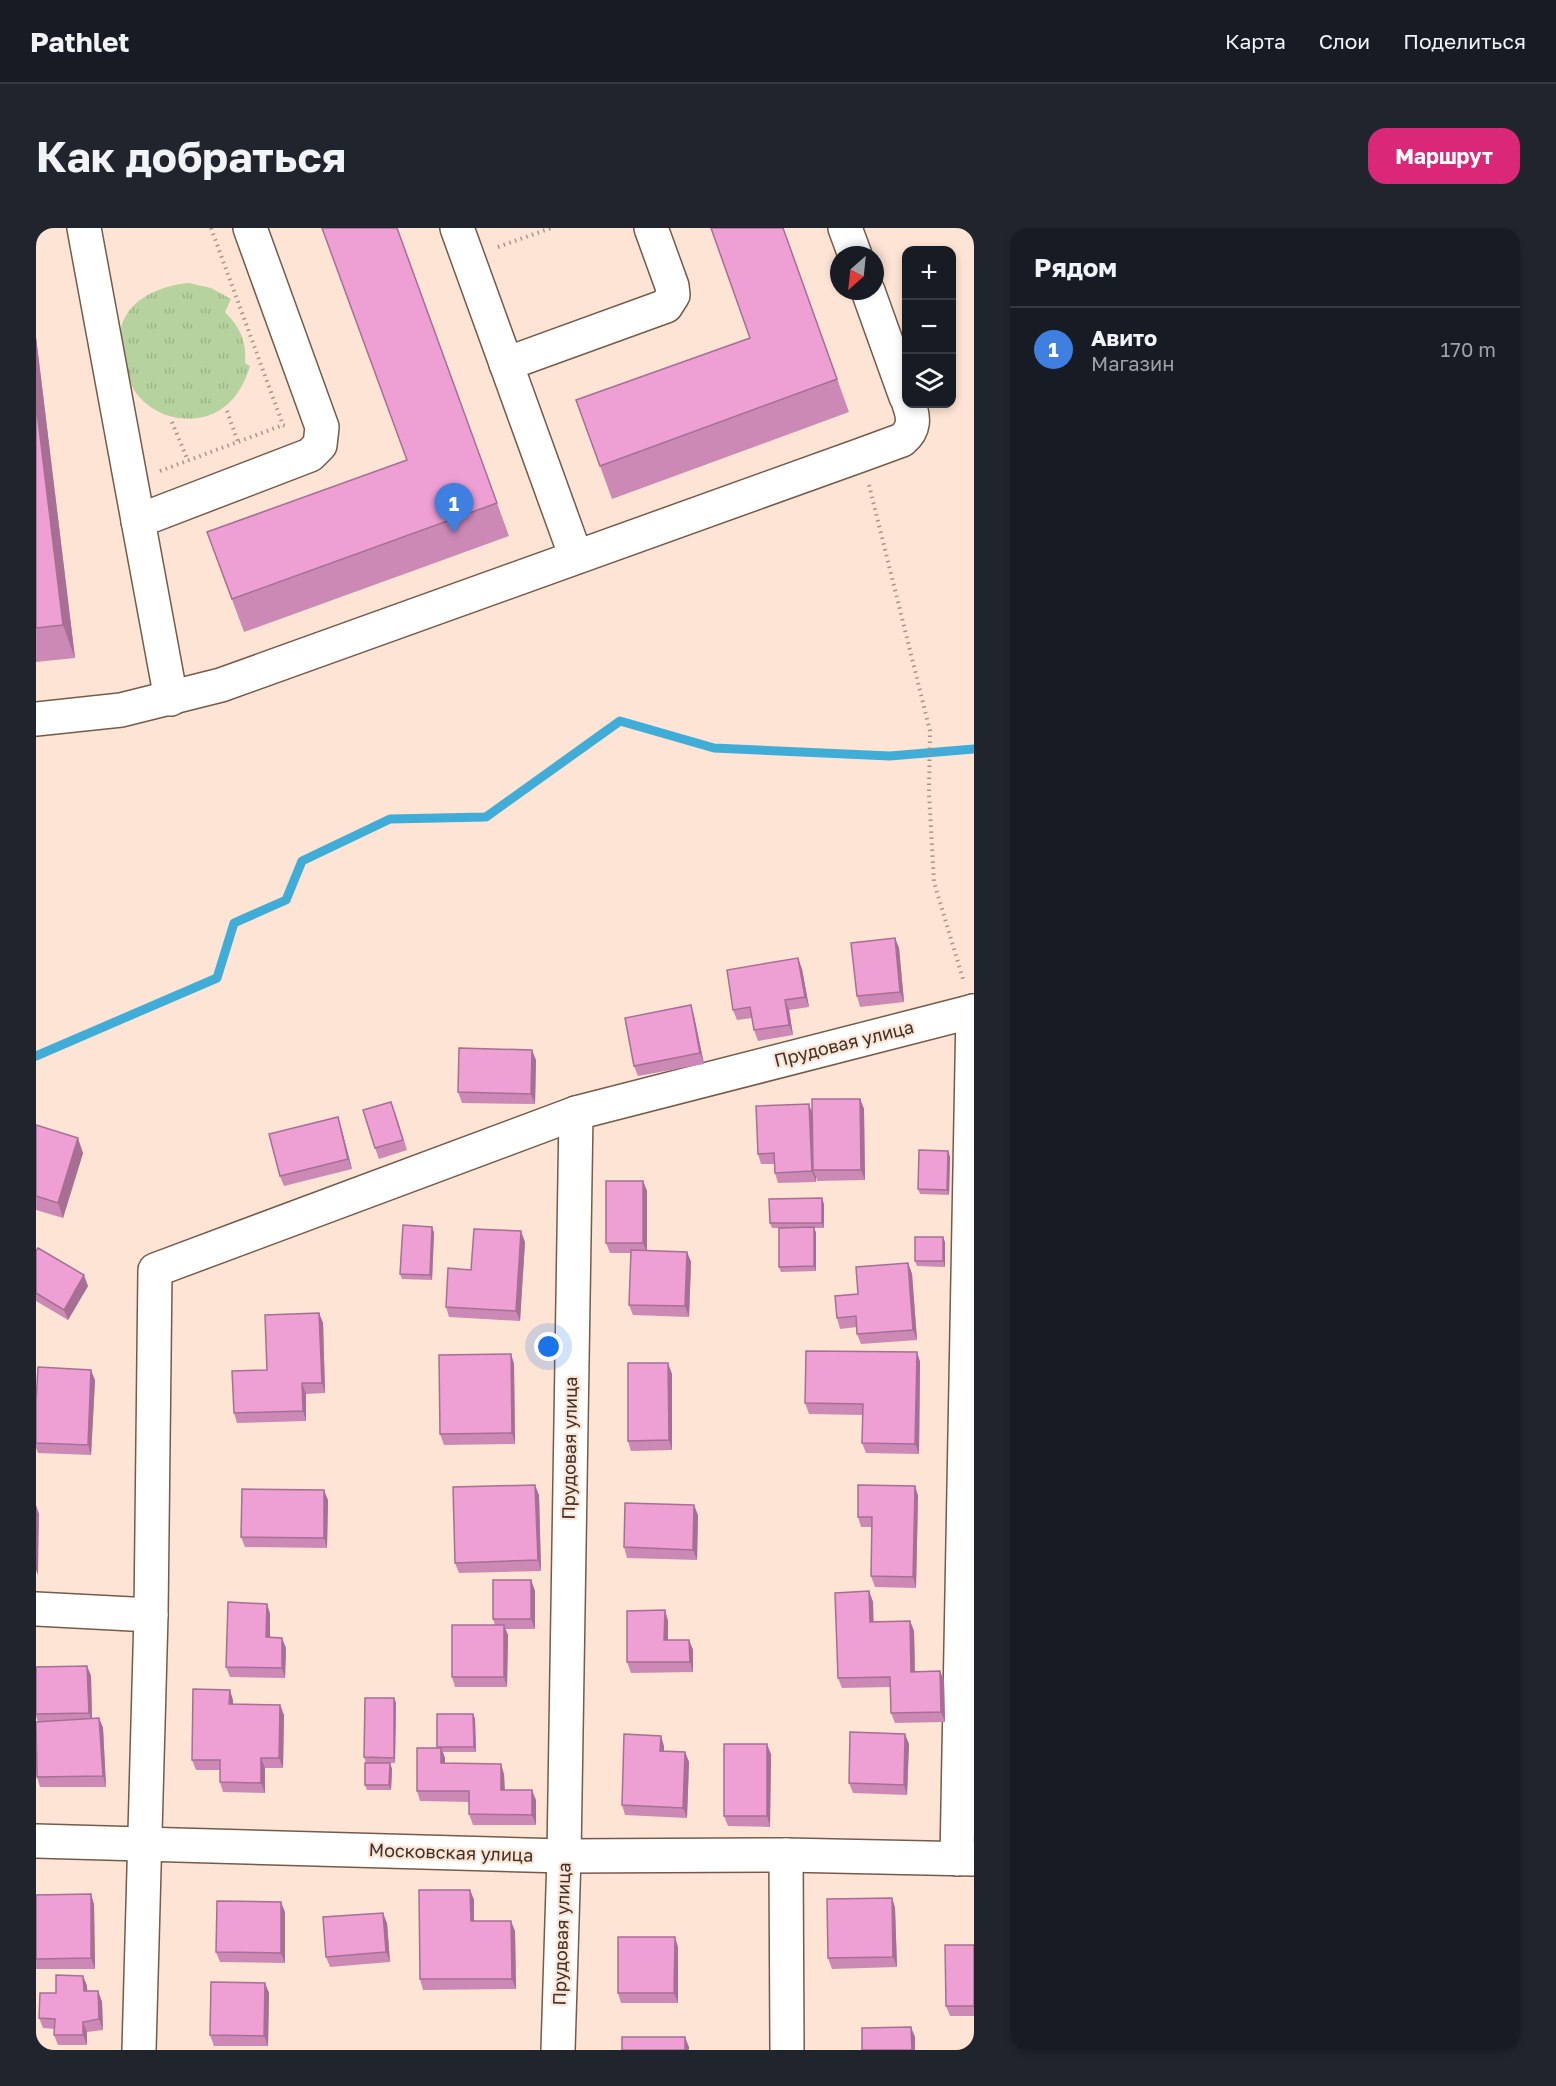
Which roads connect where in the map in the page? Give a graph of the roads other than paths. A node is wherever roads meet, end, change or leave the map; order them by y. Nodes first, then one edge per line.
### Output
1 (84, 228) edge
2 (250, 228) edge
3 (457, 228) edge
4 (651, 228) edge
5 (845, 228) edge
6 (852, 246) edge
7 (871, 300) edge
8 (506, 364) junction
9 (902, 386) edge
10 (910, 408) edge
11 (138, 521) junction
12 (576, 557) junction
13 (171, 699) junction
14 (36, 719) edge
15 (973, 1011) edge
16 (576, 1113) junction
17 (36, 1610) edge
18 (151, 1615) junction
19 (36, 1841) edge
20 (145, 1843) junction
21 (564, 1856) junction
22 (786, 1856) junction
23 (965, 1859) edge
24 (139, 2050) edge
25 (558, 2050) edge
26 (787, 2050) edge

1 - 11 street
2 - 11 street
3 - 8 street
4 - 8 street
5 - 6 street
7 - 9 street
8 - 12 street
10 - 12 street
11 - 13 street
12 - 13 street
13 - 14 street
15 - 16 street, Прудовая улица
15 - 23 street
16 - 18 street
16 - 21 street, Прудовая улица
17 - 18 street
18 - 20 street
19 - 20 street, Московская улица
20 - 21 street, Московская улица
20 - 24 street
21 - 22 street, Московская улица
21 - 25 street, Прудовая улица
22 - 23 street, Московская улица
22 - 26 street

